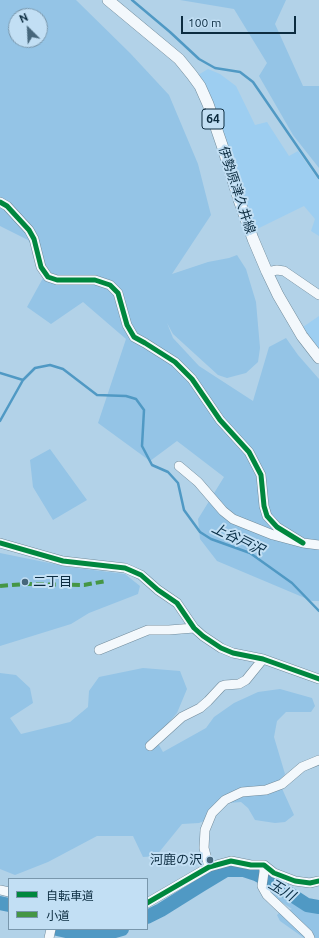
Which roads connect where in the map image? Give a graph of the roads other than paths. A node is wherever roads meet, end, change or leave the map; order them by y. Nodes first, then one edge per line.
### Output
1 (108, 0) edge
2 (0, 202) edge
3 (267, 272) junction
4 (319, 295) edge
5 (319, 358) edge
6 (180, 466) dead end
7 (0, 543) edge
8 (303, 543) junction
9 (319, 545) edge
10 (194, 628) junction
11 (98, 650) dead end
12 (264, 659) junction
13 (319, 679) edge
14 (150, 746) dead end
15 (319, 760) edge
16 (209, 867) junction
17 (264, 868) junction
18 (319, 881) edge
19 (148, 902) edge
20 (310, 938) edge

1 - 3 main road, 伊勢原津久井線 / 64
2 - 8 street
3 - 4 street
3 - 5 main road, 伊勢原津久井線 / 64
6 - 8 street
7 - 10 street
8 - 9 street
10 - 11 street
10 - 12 street
12 - 13 street
12 - 14 street
15 - 16 street
16 - 17 street
16 - 19 street
17 - 18 street
17 - 20 street

